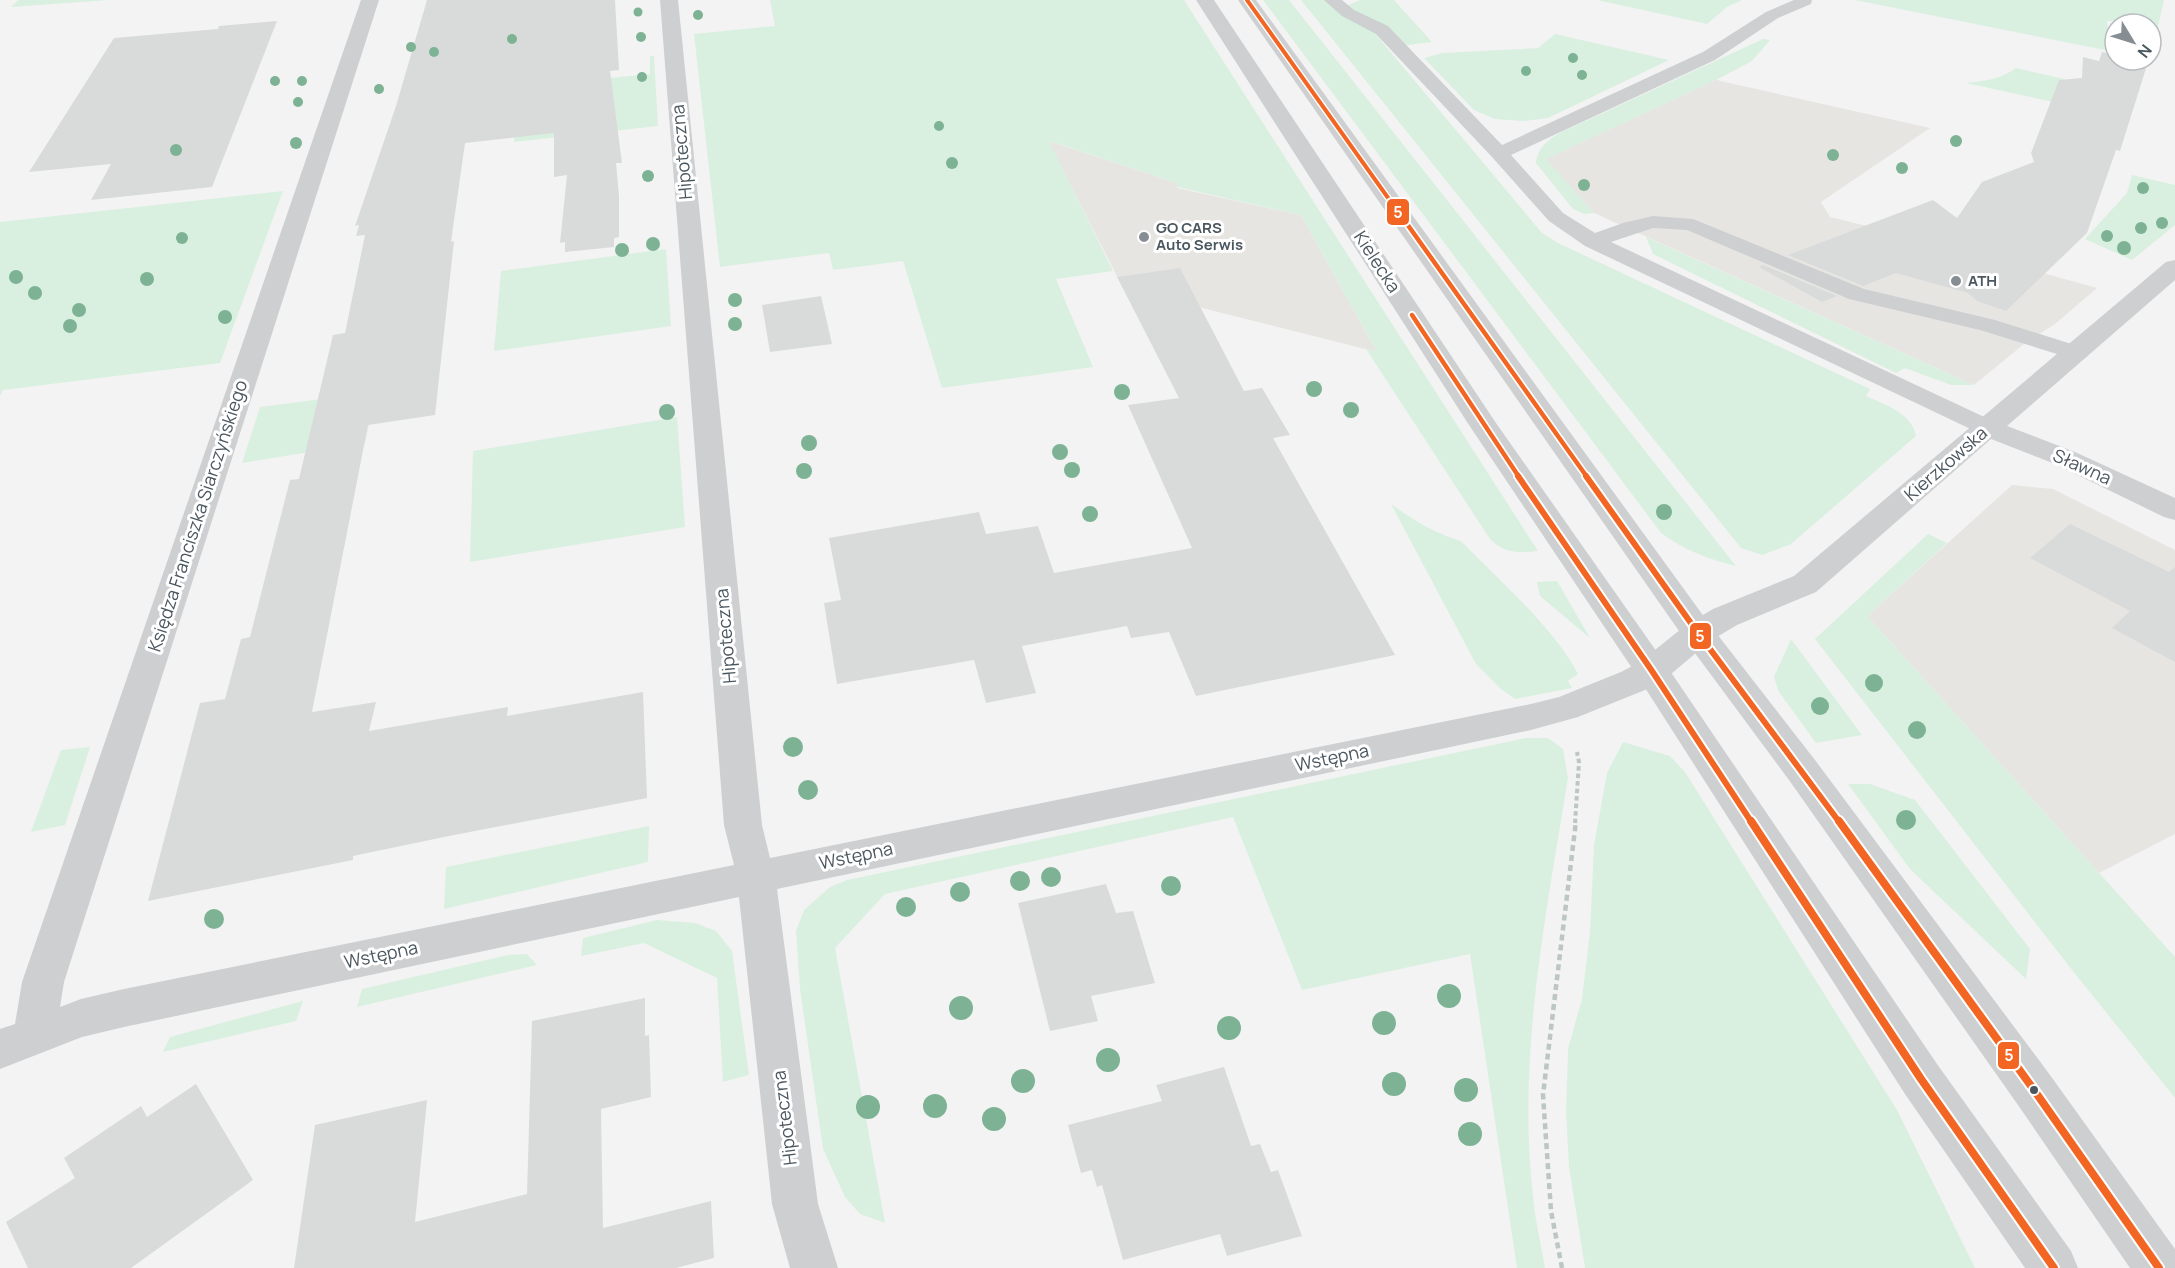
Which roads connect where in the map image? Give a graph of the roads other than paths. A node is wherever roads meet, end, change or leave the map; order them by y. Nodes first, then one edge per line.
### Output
1 (370, 0) edge
2 (669, 0) edge
3 (1205, 0) edge
4 (1247, 0) edge
5 (1332, 0) edge
6 (1805, 1) edge
7 (1499, 153) junction
8 (1593, 241) junction
9 (2175, 267) edge
10 (2073, 352) junction
11 (1988, 428) junction
12 (2175, 510) edge
13 (1698, 633) junction
14 (1652, 671) junction
15 (756, 876) junction
16 (34, 1034) junction
17 (0, 1049) edge
18 (814, 1268) edge
19 (2054, 1268) edge
20 (2159, 1268) edge

1 - 16 street, Księdza Franciszka Siarczyńskiego
2 - 15 street, Hipoteczna
3 - 14 street, Kielecka
4 - 13 street
5 - 7 lane
6 - 7 lane
7 - 8 lane
8 - 10 lane
8 - 11 lane
9 - 10 street, Kierzkowska
10 - 11 street, Kierzkowska
11 - 12 street, Sławna
11 - 13 street, Kierzkowska
13 - 14 street, Wstępna
13 - 20 street
14 - 15 street, Wstępna
14 - 19 street, Kielecka
15 - 16 street, Wstępna
15 - 18 street, Hipoteczna
16 - 17 street, Wstępna

